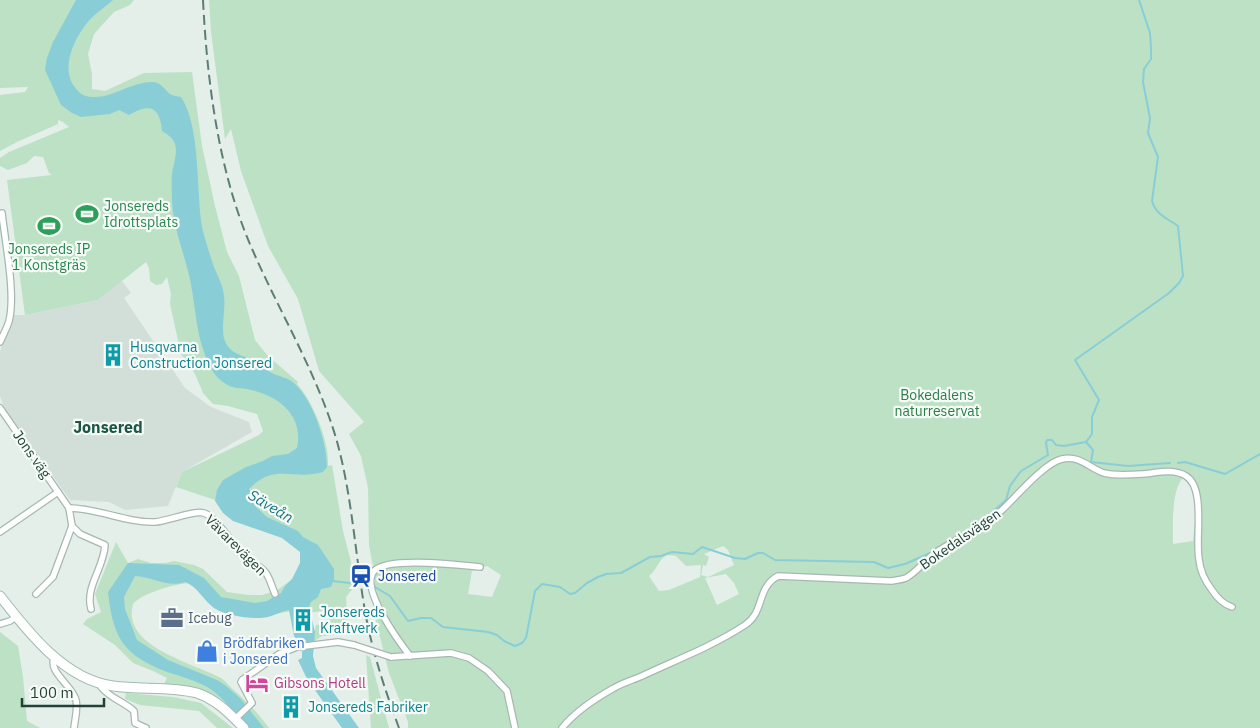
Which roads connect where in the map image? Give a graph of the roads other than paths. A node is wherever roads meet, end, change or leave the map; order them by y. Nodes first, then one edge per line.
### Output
1 (2, 213) dead end
2 (0, 342) edge
3 (0, 408) edge
4 (58, 492) junction
5 (69, 508) junction
6 (72, 526) junction
7 (0, 532) edge
8 (480, 566) dead end
9 (36, 594) dead end
10 (275, 594) dead end
11 (0, 596) edge
12 (1232, 607) dead end
13 (91, 609) dead end
14 (16, 617) junction
15 (0, 624) edge
16 (55, 656) junction
17 (410, 656) junction
18 (101, 684) junction
19 (236, 718) junction
20 (74, 728) edge
21 (146, 728) edge
22 (244, 728) edge
23 (514, 728) edge
24 (562, 728) edge

1 - 2 street
3 - 4 street, Jons väg
4 - 5 street
4 - 7 street, Jons väg
5 - 6 street
5 - 10 street, Vävarevägen
6 - 9 street
6 - 13 street
8 - 17 street
11 - 14 street
12 - 24 street, Bokedalsvägen
14 - 15 street
14 - 16 street
16 - 18 street
16 - 20 street
17 - 19 street, bridge
17 - 23 street
18 - 19 street
18 - 21 street
19 - 22 street

